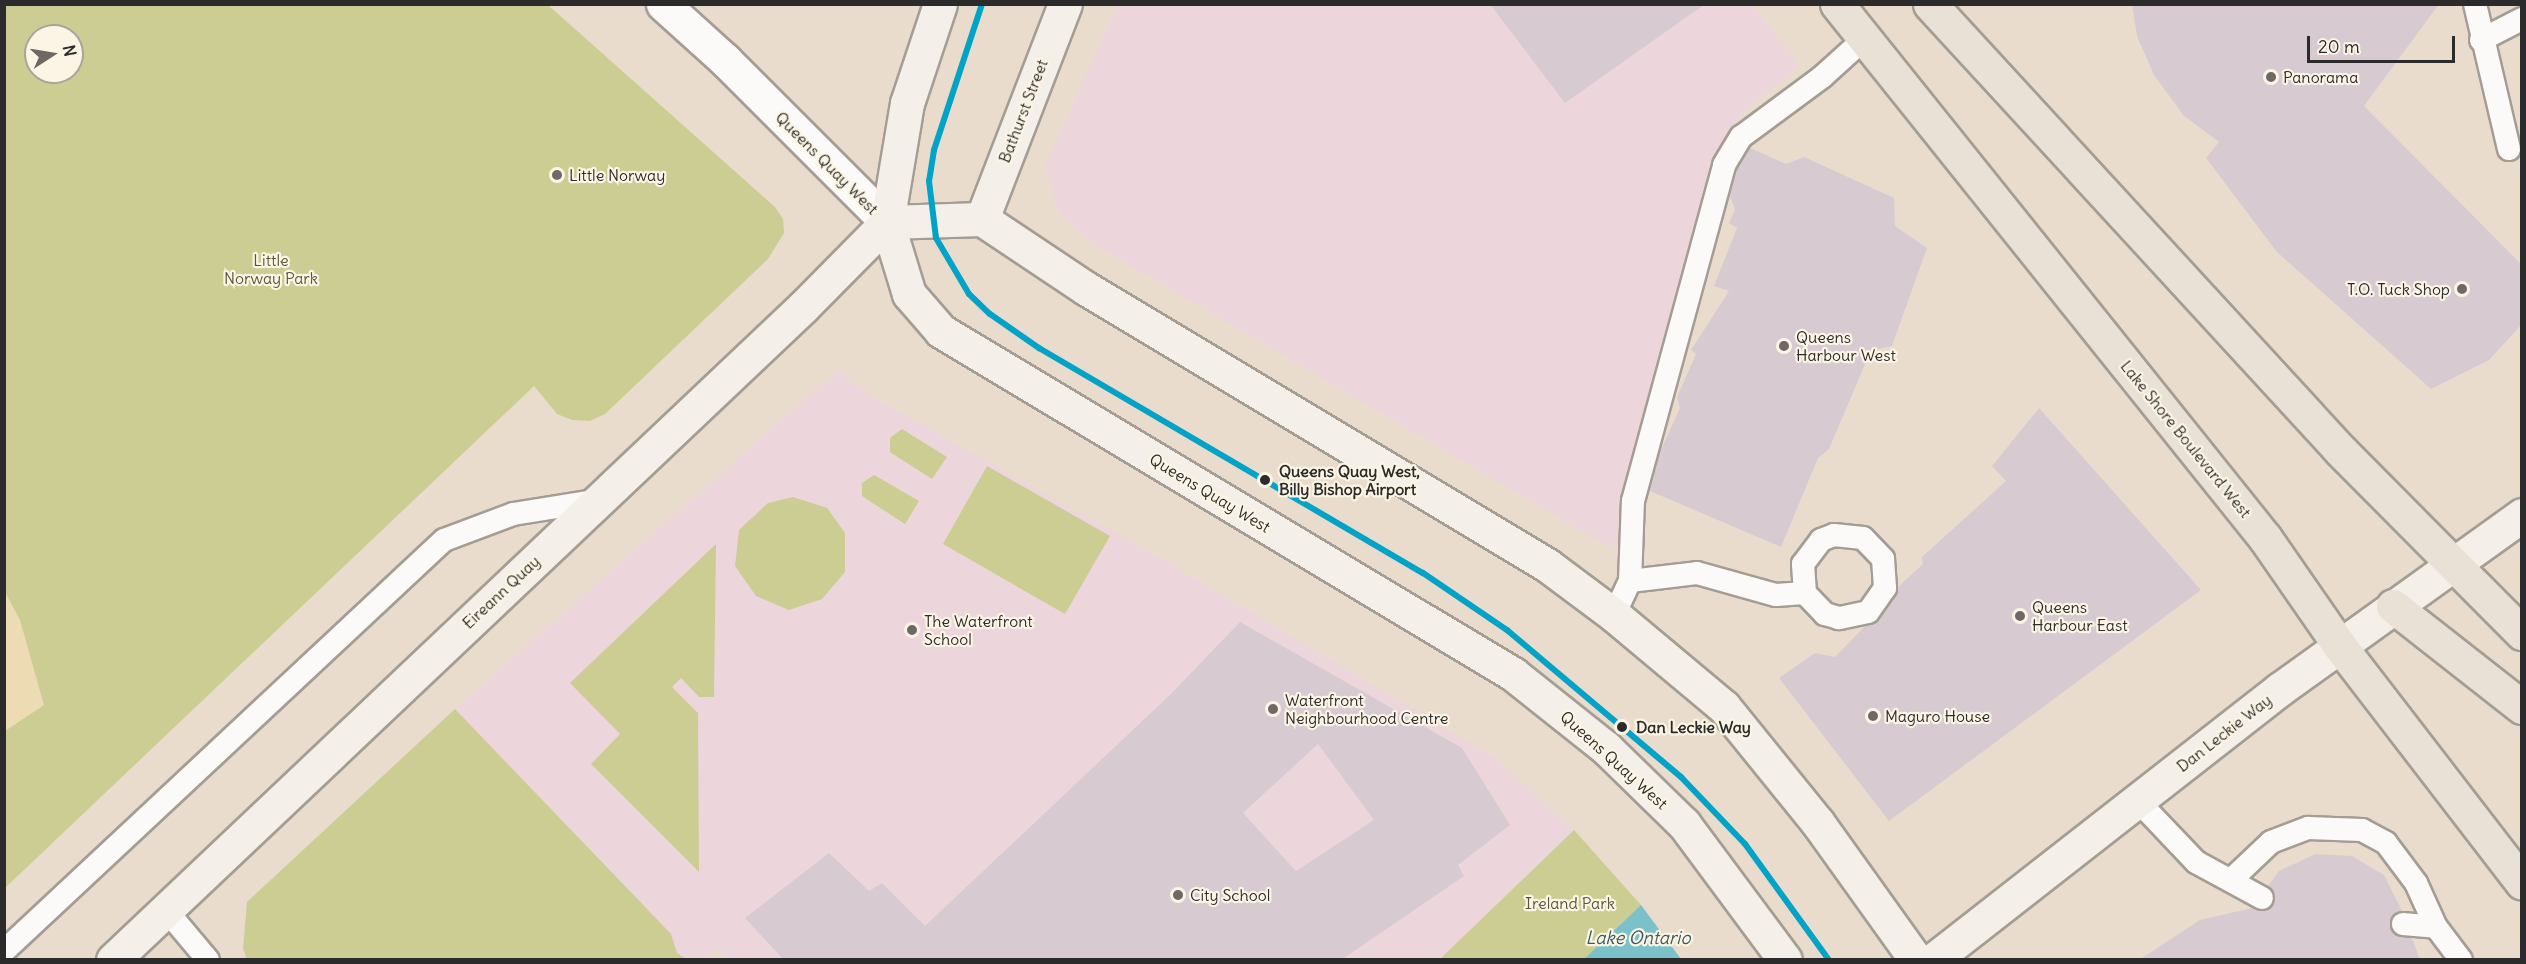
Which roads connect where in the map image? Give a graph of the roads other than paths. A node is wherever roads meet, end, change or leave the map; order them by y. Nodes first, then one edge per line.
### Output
1 (663, 4) edge
2 (940, 4) edge
3 (1065, 4) edge
4 (1837, 4) edge
5 (1930, 4) edge
6 (2475, 4) edge
7 (2522, 19) edge
8 (1863, 40) junction
9 (2481, 40) junction
10 (2509, 149) dead end
11 (982, 219) junction
12 (887, 222) junction
13 (600, 500) junction
14 (2522, 515) edge
15 (2454, 562) junction
16 (1630, 581) junction
17 (1805, 593) dead end
18 (2393, 606) junction
19 (1614, 615) junction
20 (2522, 633) edge
21 (2339, 645) junction
22 (2522, 707) edge
23 (2138, 801) junction
24 (2231, 880) junction
25 (2522, 883) edge
26 (2262, 898) dead end
27 (166, 910) junction
28 (2403, 924) dead end
29 (2436, 927) junction
30 (4, 951) edge
31 (113, 960) edge
32 (208, 960) edge
33 (1785, 960) edge
34 (1916, 960) edge
35 (1933, 960) edge
36 (2461, 960) edge

1 - 12 street, Queens Quay West
2 - 12 street
3 - 11 street, Bathurst Street
4 - 8 highway, Lake Shore Boulevard West
5 - 15 highway
6 - 9 lane
7 - 9 lane
8 - 16 lane
8 - 21 highway, Lake Shore Boulevard West
9 - 10 lane
11 - 12 street
11 - 19 street
12 - 13 street, Eireann Quay
12 - 33 street, Queens Quay West
13 - 27 street, Eireann Quay
13 - 30 lane
14 - 15 street, Dan Leckie Way
15 - 18 street, Dan Leckie Way
15 - 20 highway
16 - 17 lane
16 - 19 lane
18 - 21 street, Dan Leckie Way
18 - 22 highway
19 - 34 street
21 - 23 street, Dan Leckie Way
21 - 25 highway, Lake Shore Boulevard West
23 - 24 lane
23 - 35 street, Dan Leckie Way
24 - 26 lane
24 - 29 lane
27 - 31 street, Eireann Quay
27 - 32 lane
28 - 29 lane
29 - 36 lane

